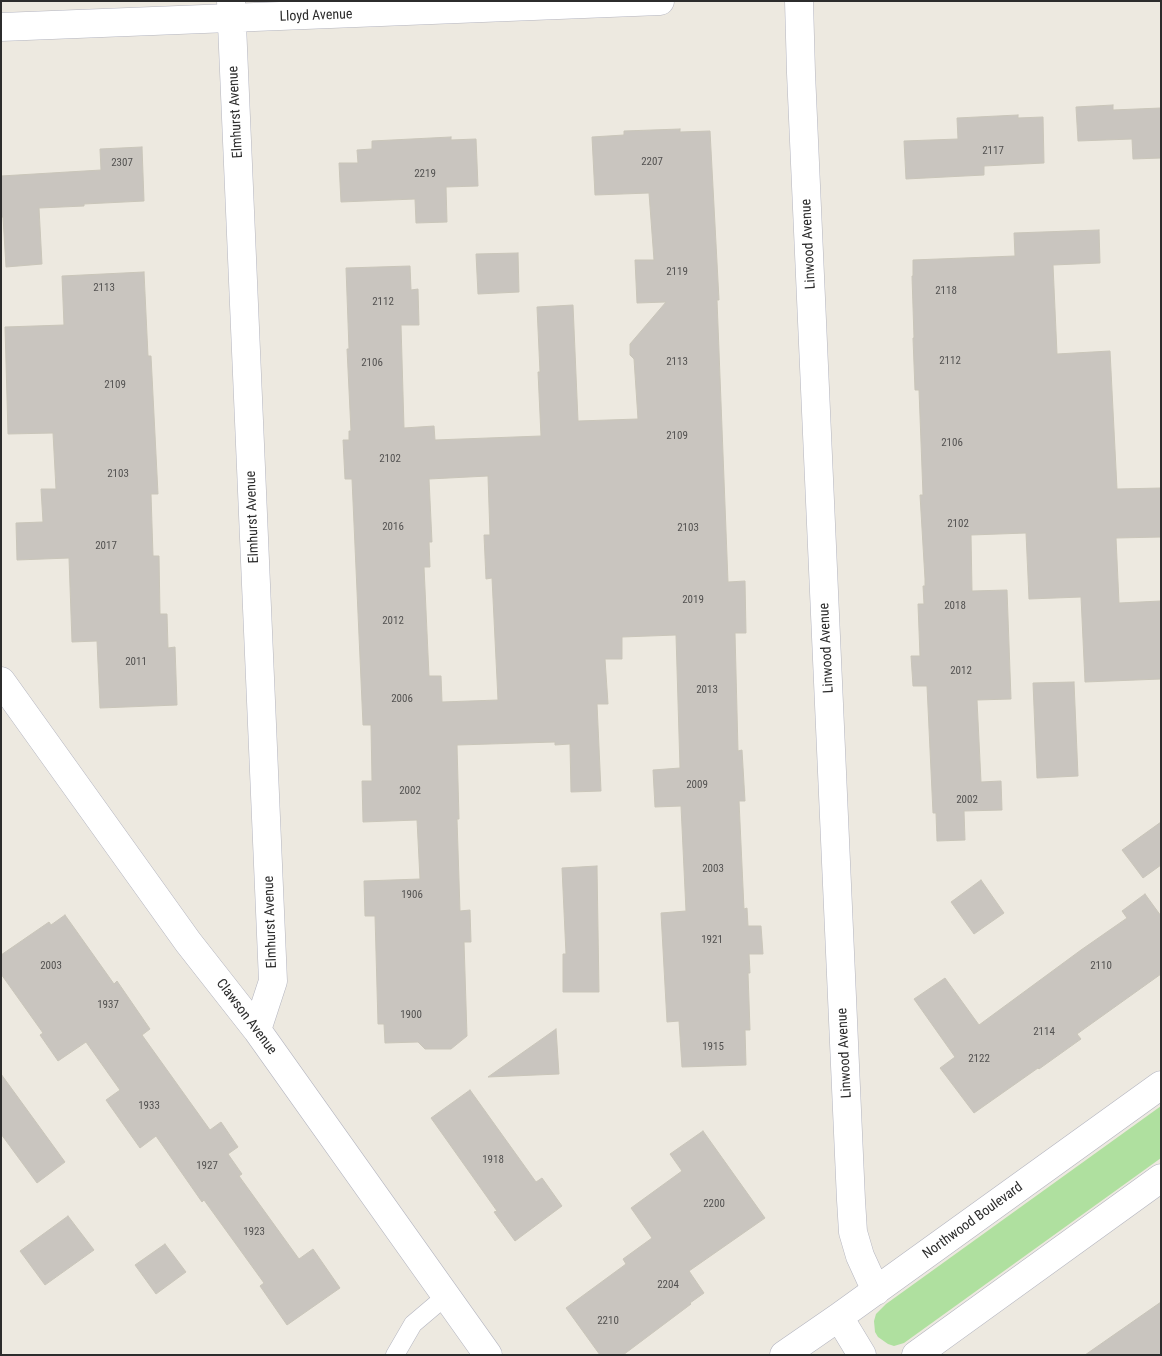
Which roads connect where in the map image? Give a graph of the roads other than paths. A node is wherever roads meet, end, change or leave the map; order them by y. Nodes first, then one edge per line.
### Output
1 (660, 1) edge
2 (800, 1) edge
3 (231, 10) edge
4 (1, 27) edge
5 (1, 681) edge
6 (257, 1030) junction
7 (1161, 1086) edge
8 (1161, 1178) edge
9 (876, 1291) junction
10 (446, 1296) junction
11 (839, 1317) junction
12 (395, 1355) edge
13 (488, 1355) edge
14 (784, 1355) edge
15 (862, 1355) edge
16 (916, 1355) edge

1 - 3 street, Lloyd Avenue
2 - 9 street, Linwood Avenue
3 - 4 street, Lloyd Avenue
3 - 6 street, Elmhurst Avenue
5 - 6 street, Clawson Avenue
6 - 10 street, Clawson Avenue
7 - 9 street, Northwood Boulevard
8 - 16 street
9 - 11 street, Northwood Boulevard
10 - 12 lane
10 - 13 street, Clawson Avenue
11 - 14 street, Northwood Boulevard
11 - 15 street

